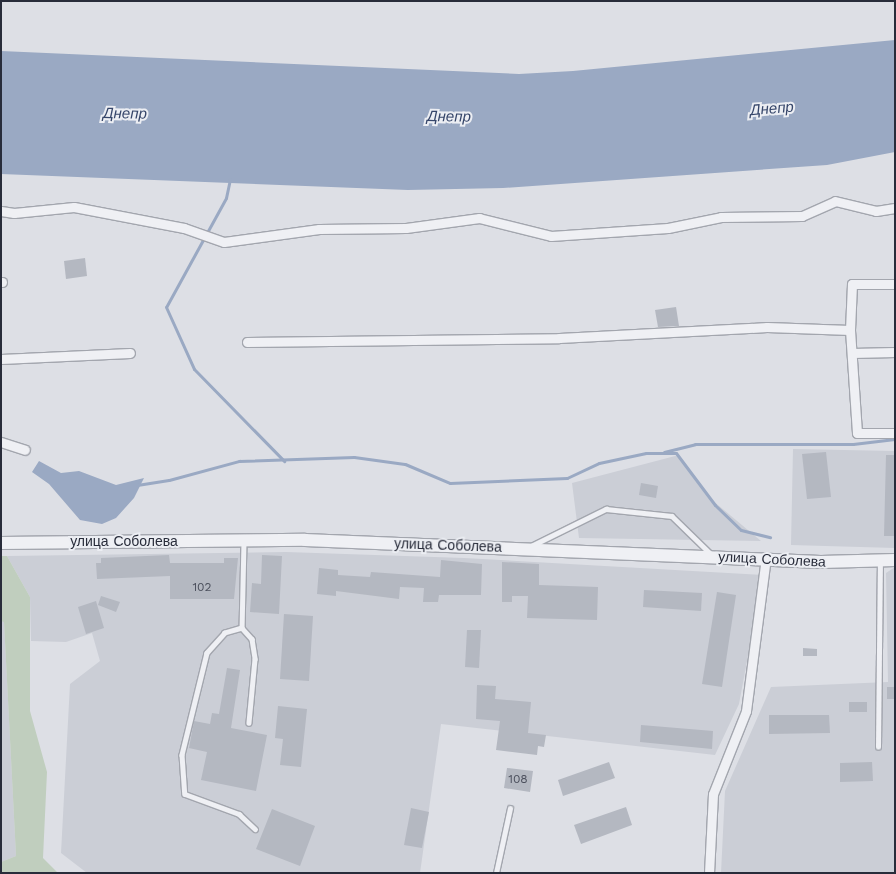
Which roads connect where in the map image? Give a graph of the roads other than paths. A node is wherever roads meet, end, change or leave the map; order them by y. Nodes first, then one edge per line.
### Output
1 (895, 208) edge
2 (1, 211) edge
3 (895, 284) edge
4 (850, 330) junction
5 (247, 342) dead end
6 (895, 352) edge
7 (130, 353) dead end
8 (852, 353) junction
9 (1, 359) edge
10 (895, 433) edge
11 (1, 442) edge
12 (25, 450) dead end
13 (244, 540) junction
14 (1, 543) edge
15 (528, 548) junction
16 (712, 556) junction
17 (766, 558) junction
18 (880, 560) junction
19 (895, 560) edge
20 (242, 628) junction
21 (249, 723) dead end
22 (878, 748) dead end
23 (510, 808) dead end
24 (255, 829) dead end
25 (496, 873) edge
26 (709, 873) edge

1 - 2 street
3 - 4 street
4 - 5 street
4 - 8 street
6 - 8 street
7 - 9 street
8 - 10 street
11 - 12 street
13 - 14 street, улица Соболева
13 - 15 street, улица Соболева
13 - 20 lane
15 - 16 street, улица Соболева
15 - 16 lane
16 - 17 street, улица Соболева
17 - 18 street, улица Соболева
17 - 26 street
18 - 19 street, улица Соболева
18 - 22 lane
20 - 21 lane
20 - 24 lane
23 - 25 lane

